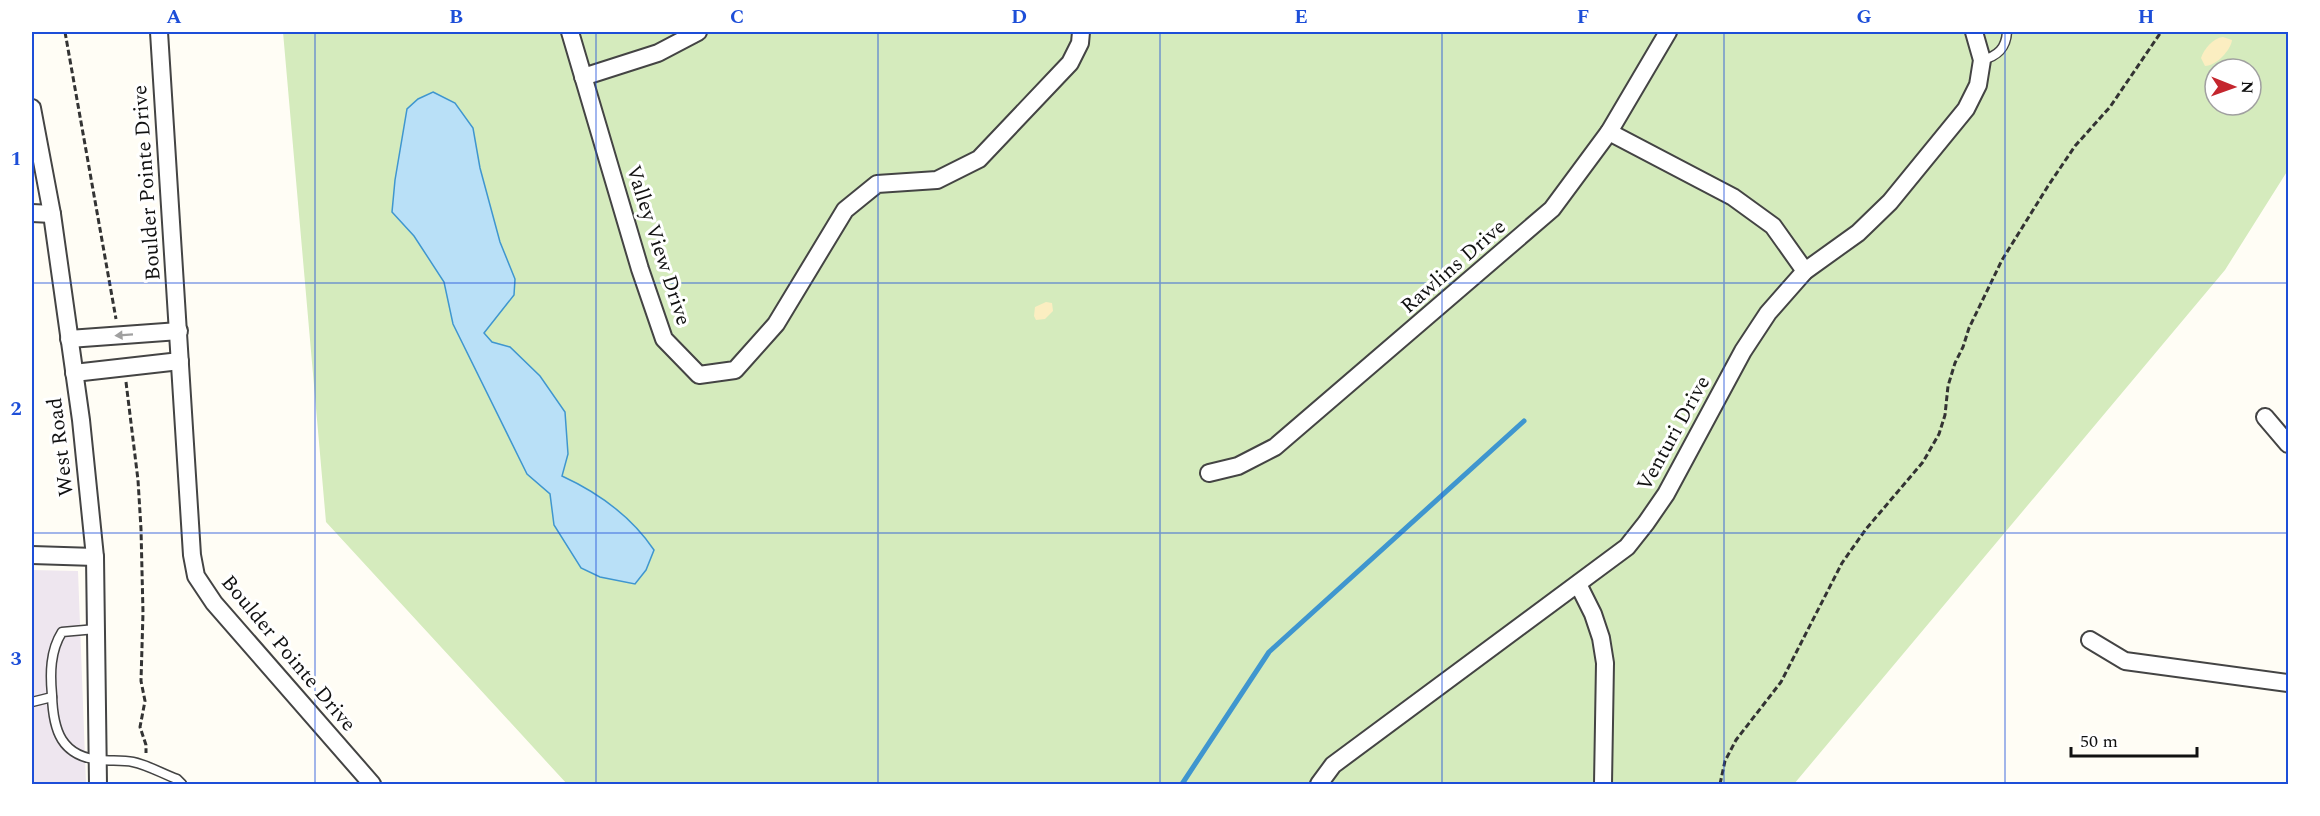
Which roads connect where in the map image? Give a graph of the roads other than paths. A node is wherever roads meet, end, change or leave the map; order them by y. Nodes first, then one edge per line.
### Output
1 (159, 32) edge
2 (570, 32) edge
3 (698, 32) edge
4 (1083, 32) edge
5 (1668, 32) edge
6 (2007, 32) edge
7 (1976, 35) edge
8 (1982, 60) junction
9 (583, 77) junction
10 (32, 108) edge
11 (1609, 132) junction
12 (32, 213) edge
13 (52, 214) junction
14 (1805, 271) junction
15 (179, 331) junction
16 (69, 339) junction
17 (180, 361) junction
18 (74, 373) junction
19 (2265, 417) dead end
20 (2289, 444) edge
21 (1209, 473) dead end
22 (32, 555) edge
23 (95, 557) junction
24 (1578, 584) junction
25 (96, 629) junction
26 (2090, 640) dead end
27 (2289, 683) edge
28 (52, 698) junction
29 (32, 702) edge
30 (97, 760) junction
31 (98, 784) edge
32 (182, 784) edge
33 (372, 784) edge
34 (1319, 784) edge
35 (1603, 784) edge

1 - 15 street, Boulder Pointe Drive
2 - 9 street, Valley View Drive
3 - 9 street
4 - 9 street, Valley View Drive
5 - 11 street, Rawlins Drive
6 - 8 lane
7 - 8 street, Venturi Drive
8 - 14 street, Venturi Drive
10 - 13 street, West Road
11 - 14 street
11 - 21 street, Rawlins Drive
12 - 13 street
13 - 16 street, West Road
14 - 24 street, Venturi Drive
15 -> 16 street
15 - 17 street, Boulder Pointe Drive
16 - 18 street, West Road
17 - 18 street
17 - 33 street, Boulder Pointe Drive
18 - 23 street, West Road
19 - 20 street
22 - 23 street
23 - 25 street, West Road
24 - 34 street, Venturi Drive
24 - 35 street
25 - 28 lane
25 - 30 street, West Road
26 - 27 street
28 - 29 lane
28 - 30 lane
30 - 31 street, West Road
30 - 32 lane

